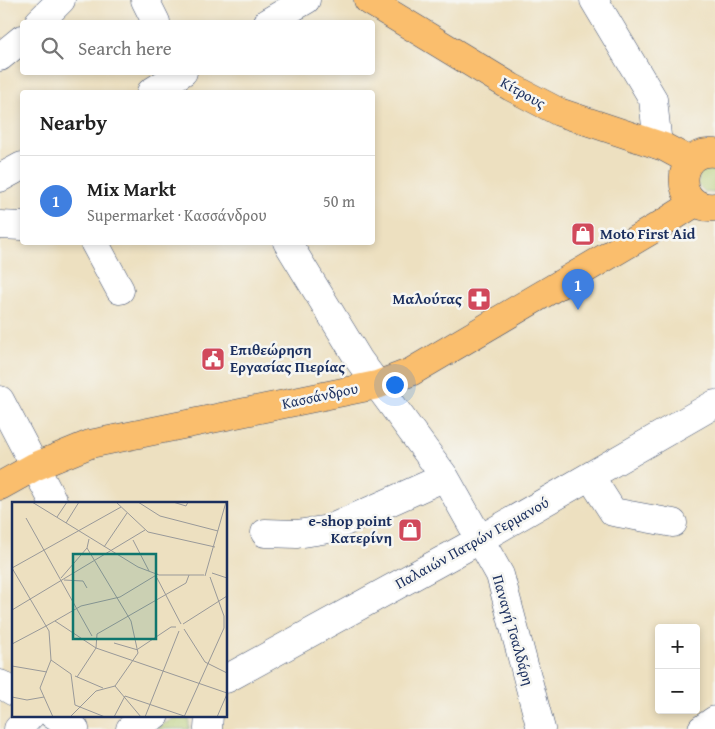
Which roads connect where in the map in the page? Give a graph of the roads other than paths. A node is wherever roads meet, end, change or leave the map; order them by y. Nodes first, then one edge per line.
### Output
1 (60, 0) edge
2 (145, 0) edge
3 (306, 0) edge
4 (368, 0) edge
5 (594, 0) edge
6 (41, 20) edge
7 (155, 20) edge
8 (271, 20) edge
9 (20, 41) edge
10 (0, 57) edge
11 (178, 75) edge
12 (185, 75) edge
13 (154, 90) edge
14 (194, 90) edge
15 (658, 145) junction
16 (702, 157) edge
17 (20, 167) edge
18 (0, 178) edge
19 (705, 205) edge
20 (0, 225) edge
21 (20, 226) edge
22 (96, 245) edge
23 (289, 245) edge
24 (120, 290) dead end
25 (376, 385) junction
26 (0, 400) edge
27 (715, 404) edge
28 (34, 467) junction
29 (590, 476) junction
30 (445, 478) junction
31 (0, 486) edge
32 (53, 502) edge
33 (672, 523) dead end
34 (265, 533) dead end
35 (480, 539) junction
36 (228, 678) edge
37 (0, 684) edge
38 (12, 691) edge
39 (29, 716) edge
40 (55, 716) edge
41 (153, 716) edge
42 (209, 716) edge
43 (715, 720) edge
44 (18, 729) edge
45 (75, 729) edge
46 (130, 729) edge
47 (208, 729) edge
48 (541, 729) edge
49 (702, 729) edge

1 - 6 street
2 - 7 street
3 - 8 street
4 - 15 main road, Κίτρους
5 - 15 street
9 - 10 street
11 - 13 street
12 - 14 street
15 - 16 main road, Κίτρους
16 - 19 main road
17 - 18 street
19 - 25 main road, Κασσάνδρου
20 - 21 street
22 - 24 street
23 - 25 street, Παναγή Τσαλδάρη
25 - 28 main road, Κασσάνδρου
25 - 30 street, Παναγή Τσαλδάρη
26 - 28 street
27 - 29 street, Παλαιών Πατρών Γερμανού
28 - 31 main road, Κασσάνδρου
28 - 32 street
29 - 33 street
29 - 35 street, Παλαιών Πατρών Γερμανού
30 - 34 street
30 - 35 street, Παναγή Τσαλδάρη
35 - 36 street, Παλαιών Πατρών Γερμανού
35 - 48 street, Παναγή Τσαλδάρη
37 - 38 street
39 - 44 street
40 - 45 street
41 - 46 street
42 - 47 street
43 - 49 street

